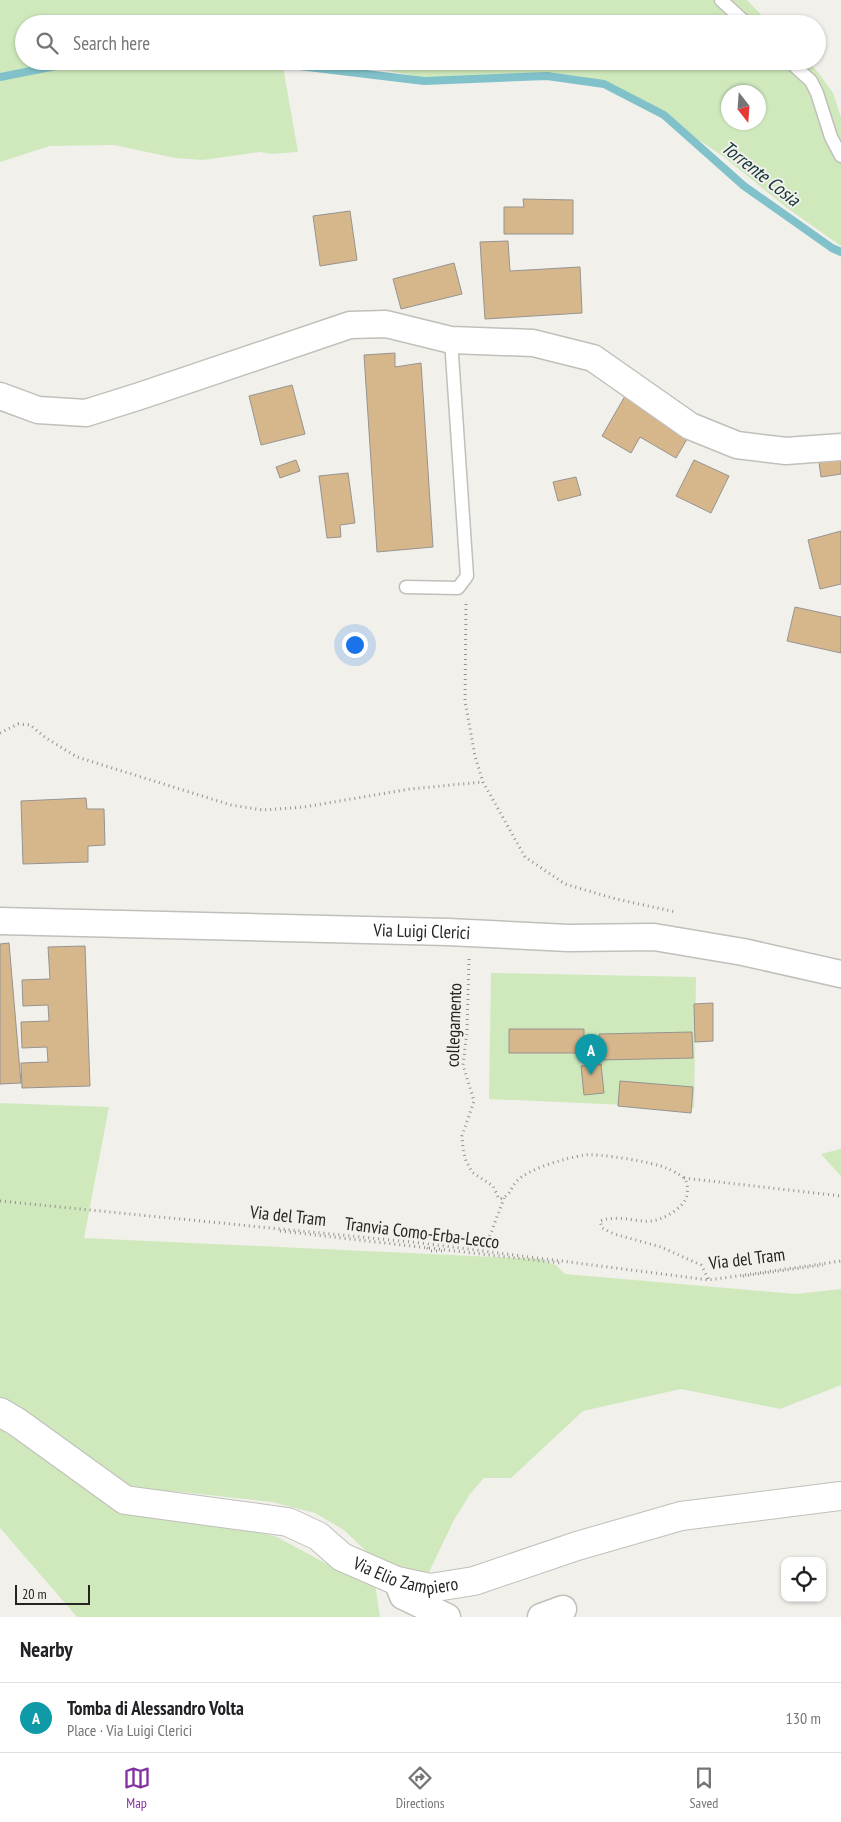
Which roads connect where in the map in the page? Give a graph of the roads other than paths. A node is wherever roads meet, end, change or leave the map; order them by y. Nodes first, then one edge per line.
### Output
1 (721, 0) edge
2 (738, 15) edge
3 (799, 70) edge
4 (841, 156) edge
5 (450, 340) junction
6 (0, 396) edge
7 (841, 447) edge
8 (406, 587) dead end
9 (0, 921) edge
10 (841, 974) edge
11 (0, 1412) edge
12 (841, 1496) edge
13 (397, 1581) junction
14 (447, 1617) edge

1 - 2 lane
3 - 4 lane
5 - 6 street
5 - 7 street
5 - 8 lane
9 - 10 street, Via Luigi Clerici
11 - 13 street, Via Elio Zampiero
12 - 13 street, Via Elio Zampiero
13 - 14 street

